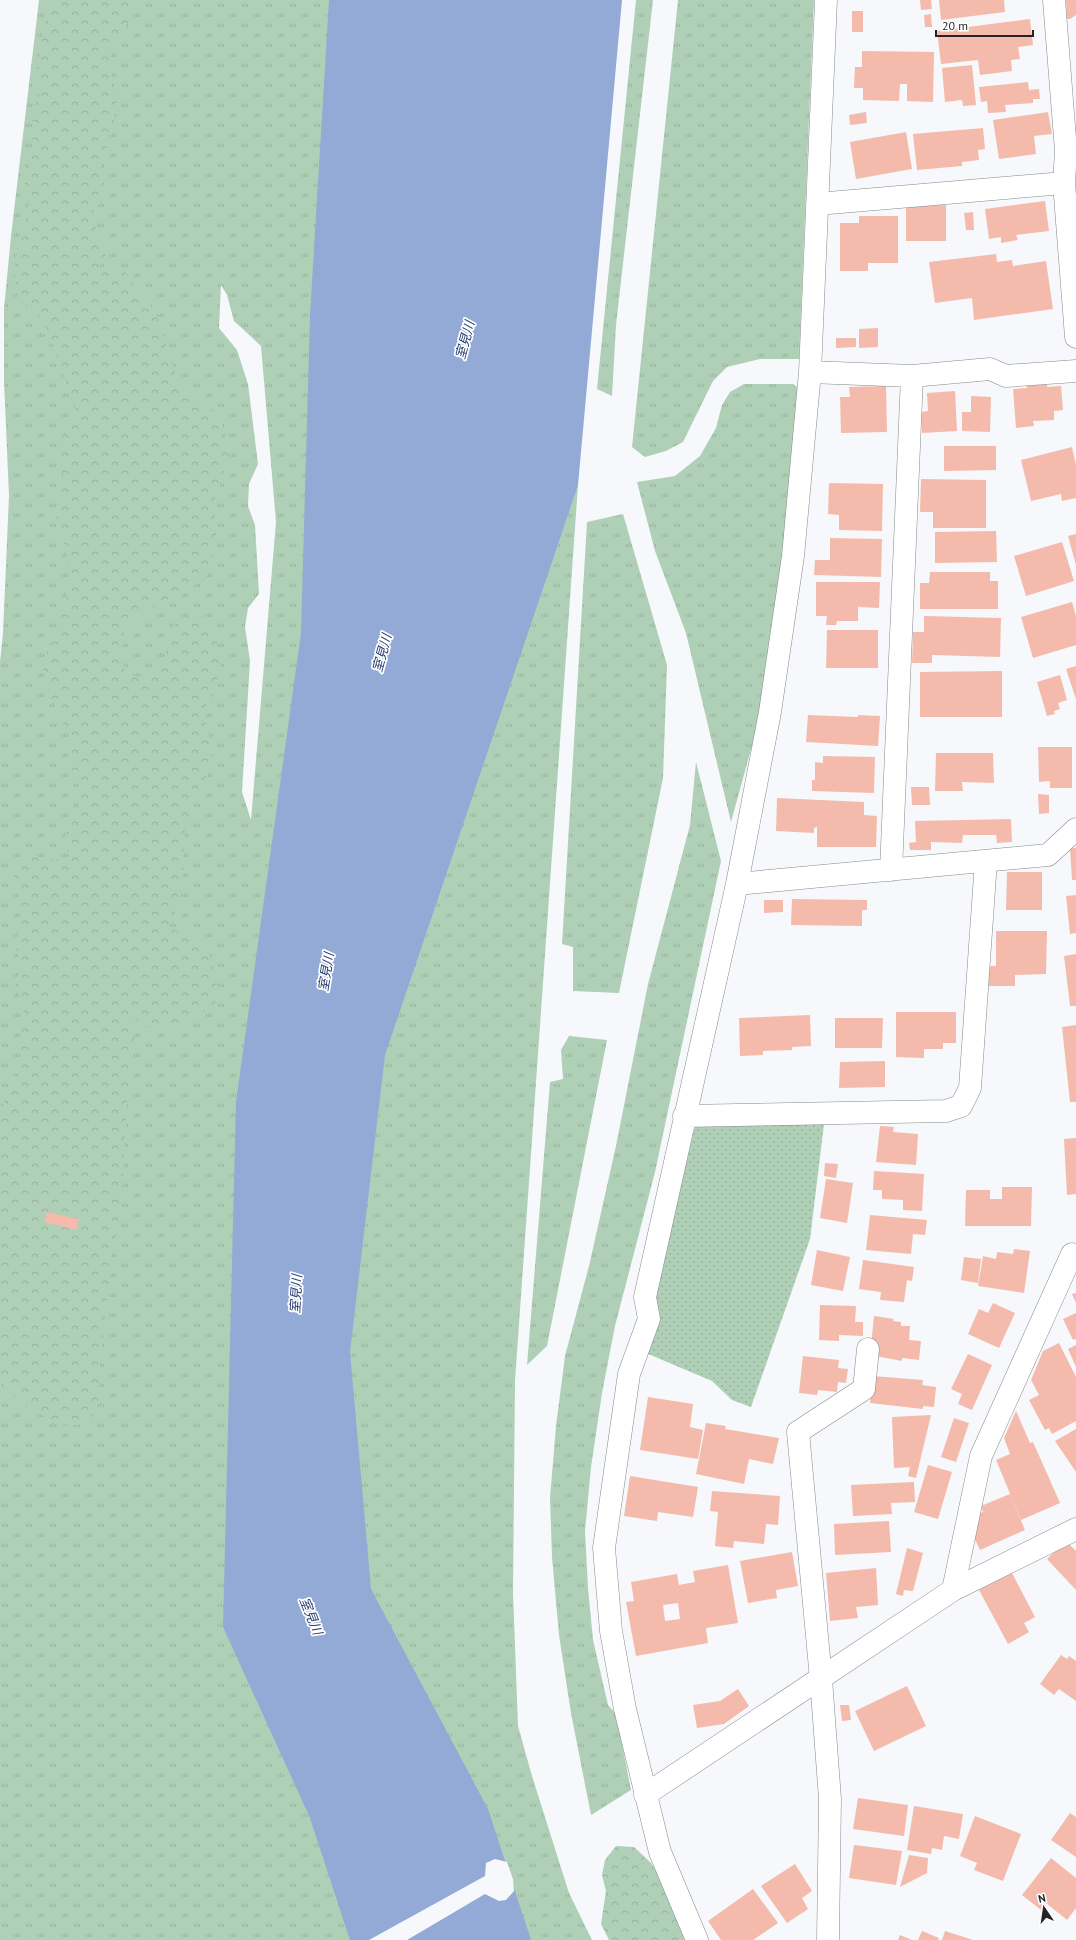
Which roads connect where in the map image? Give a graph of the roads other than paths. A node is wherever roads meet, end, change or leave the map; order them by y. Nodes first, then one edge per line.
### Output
1 (826, 0) edge
2 (1054, 0) edge
3 (1064, 183) junction
4 (817, 204) junction
5 (1076, 337) edge
6 (1076, 370) edge
7 (810, 372) junction
8 (912, 376) junction
9 (1076, 829) edge
10 (986, 861) junction
11 (891, 870) junction
12 (737, 884) junction
13 (684, 1116) junction
14 (1072, 1254) dead end
15 (868, 1349) dead end
16 (1076, 1529) edge
17 (953, 1590) junction
18 (821, 1679) junction
19 (645, 1795) junction
20 (697, 1940) edge
21 (828, 1940) edge

1 - 4 street
2 - 3 street
3 - 4 street
3 - 5 street
4 - 7 street
6 - 8 street
7 - 8 street
7 - 12 street
8 - 11 street
9 - 10 street
10 - 11 street
10 - 13 street
11 - 12 street
12 - 13 street
13 - 19 street
14 - 17 street
15 - 18 street
16 - 17 street
17 - 18 street
18 - 19 street
18 - 21 street
19 - 20 street

